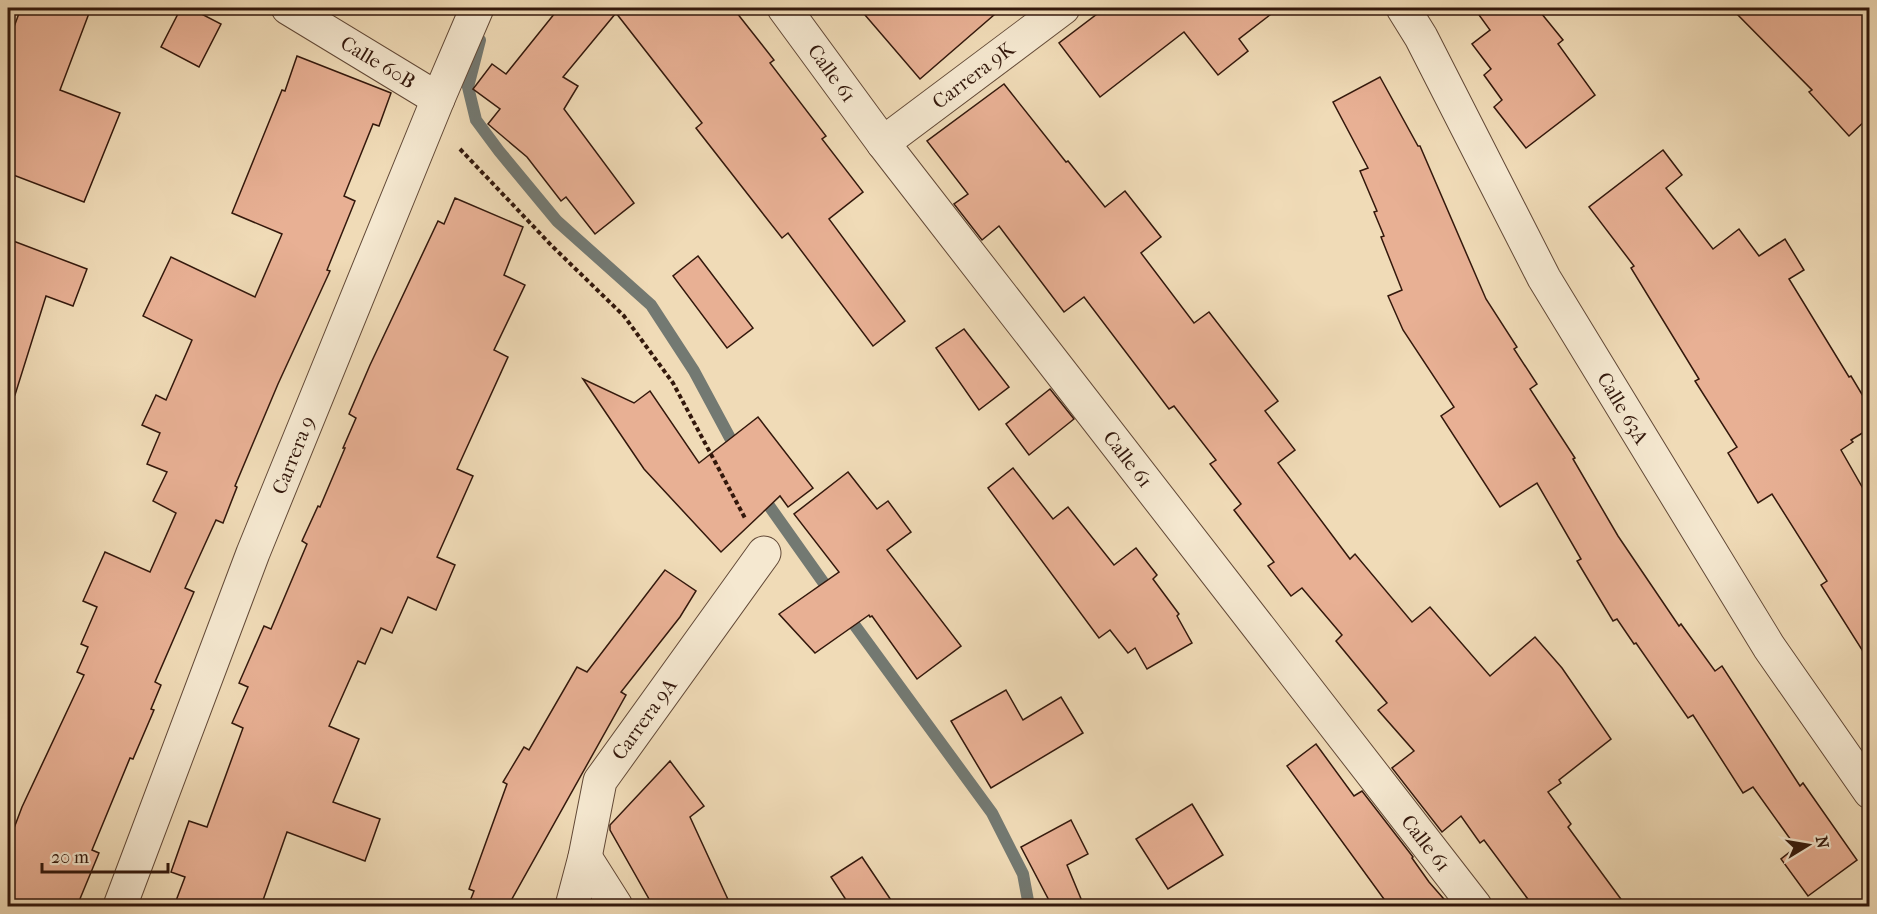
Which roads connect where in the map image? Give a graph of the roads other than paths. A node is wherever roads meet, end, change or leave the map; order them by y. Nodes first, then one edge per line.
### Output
1 (288, 8) edge
2 (477, 8) edge
3 (784, 8) edge
4 (1063, 8) edge
5 (1403, 8) edge
6 (434, 108) junction
7 (883, 143) junction
8 (764, 553) road end
9 (1869, 792) edge
10 (585, 857) junction
11 (120, 906) edge
12 (572, 906) edge
13 (616, 906) edge
14 (1475, 906) edge

1 - 6 street, Calle 60B
2 - 6 street, Carrera 9
3 - 7 street, Calle 61
4 - 7 street, Carrera 9K
5 - 9 street, Calle 63A
6 - 11 street, Carrera 9
7 - 14 street, Calle 61
8 - 10 street, Carrera 9A
10 - 12 street, Carrera 9A
10 - 13 street

